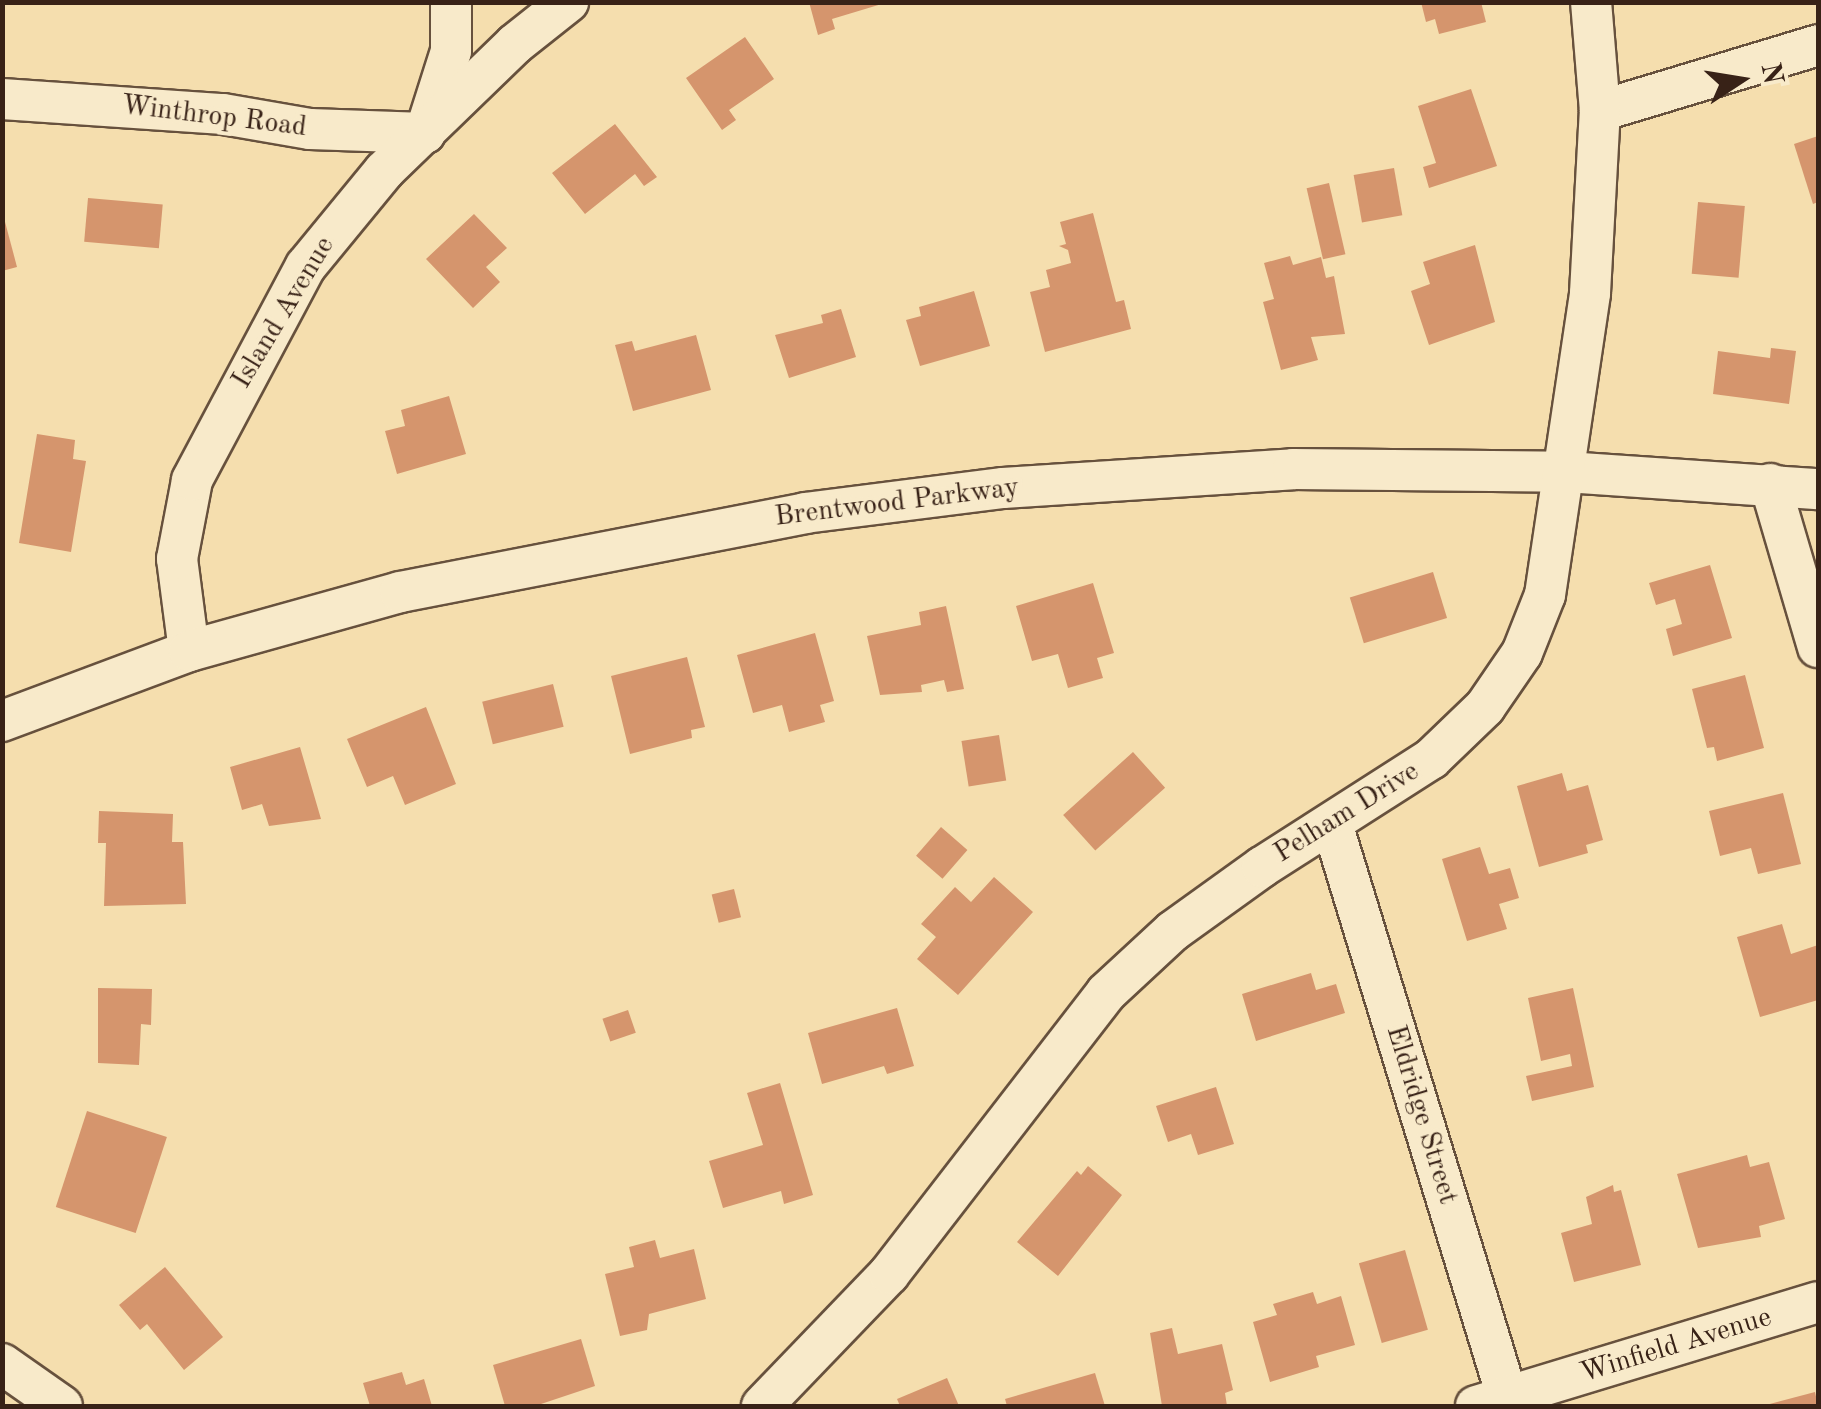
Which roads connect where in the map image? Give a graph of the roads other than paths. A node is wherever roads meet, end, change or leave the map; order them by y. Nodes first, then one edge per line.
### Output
1 (451, 2) edge
2 (568, 2) edge
3 (1590, 2) edge
4 (1818, 45) edge
5 (2, 99) edge
6 (1600, 111) junction
7 (425, 133) junction
8 (1566, 472) junction
9 (1770, 484) junction
10 (1818, 488) edge
11 (1818, 647) edge
12 (189, 651) junction
13 (2, 721) edge
14 (1332, 824) junction
15 (1818, 1302) edge
16 (2, 1364) edge
17 (772, 1403) edge
18 (1497, 1403) edge
19 (62, 1406) edge

1 - 7 street
2 - 7 street, Island Avenue
3 - 6 street, Pelham Drive
4 - 6 street
5 - 7 street, Winthrop Road
6 - 8 street, Pelham Drive
7 - 12 street, Island Avenue
8 - 9 street, Brentwood Parkway
8 - 12 street, Brentwood Parkway
8 - 14 street, Pelham Drive
9 - 10 street, Brentwood Parkway
9 - 11 street
12 - 13 street, Brentwood Parkway
14 - 17 street, Pelham Drive
14 - 18 street, Eldridge Street
15 - 18 street, Winfield Avenue
16 - 19 street

